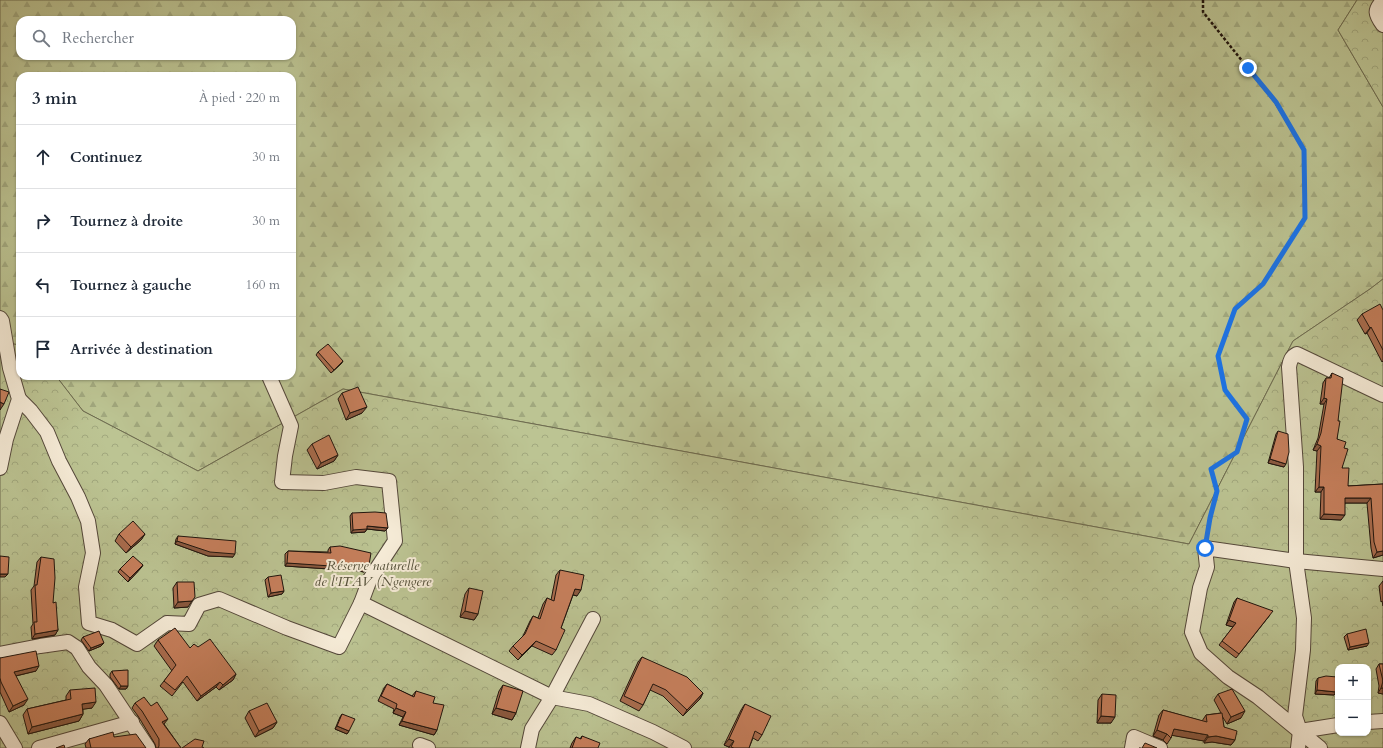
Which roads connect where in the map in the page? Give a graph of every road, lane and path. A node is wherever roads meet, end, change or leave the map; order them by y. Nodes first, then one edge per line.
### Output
1 (1203, 0) edge
2 (1383, 1) edge
3 (1383, 24) edge
4 (0, 318) edge
5 (271, 380) edge
6 (1383, 395) edge
7 (19, 399) junction
8 (0, 468) edge
9 (1205, 548) junction
10 (1296, 562) junction
11 (1383, 569) edge
12 (361, 603) junction
13 (594, 619) dead end
14 (0, 654) edge
15 (552, 697) junction
16 (1383, 721) edge
17 (132, 722) junction
18 (1371, 722) edge
19 (0, 723) edge
20 (1335, 725) edge
21 (1300, 731) junction
22 (14, 748) edge
23 (39, 748) edge
24 (148, 748) edge
25 (528, 748) edge
26 (684, 748) edge
27 (1132, 748) edge
28 (1160, 748) edge
29 (1298, 748) edge
30 (1320, 748) edge

1 - 9 path
2 - 3 street
4 - 7 street
5 - 12 street
6 - 10 street
7 - 8 street
7 - 12 street
9 - 10 street
9 - 21 street
10 - 11 street
10 - 21 street
12 - 15 street
13 - 15 street
14 - 17 street
15 - 25 street
15 - 26 street
16 - 18 street
17 - 23 street
17 - 24 street
19 - 22 street
20 - 21 street
21 - 29 street
21 - 30 street
27 - 28 street

